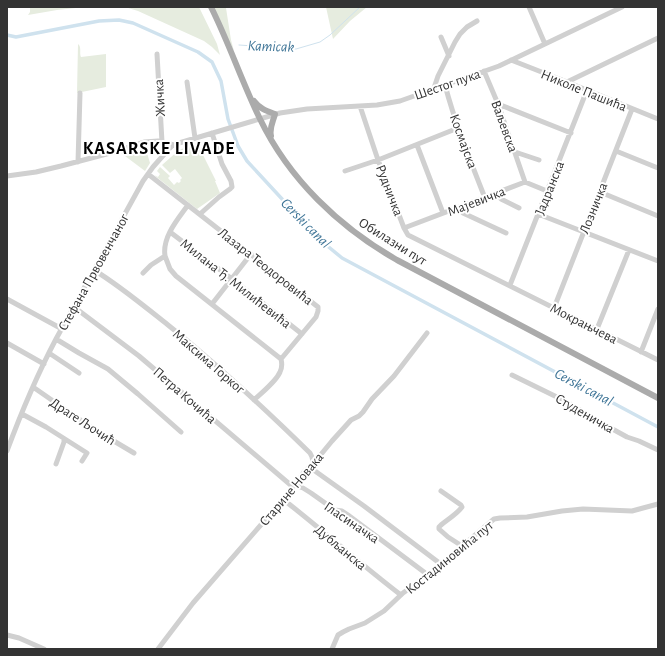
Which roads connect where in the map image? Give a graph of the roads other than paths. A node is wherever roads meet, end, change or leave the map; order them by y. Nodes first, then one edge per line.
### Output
1 (211, 7) edge
2 (529, 7) edge
3 (622, 7) edge
4 (477, 21) dead end
5 (441, 37) dead end
6 (658, 38) edge
7 (545, 44) junction
8 (157, 54) dead end
9 (449, 56) junction
10 (511, 60) junction
11 (484, 71) junction
12 (187, 82) dead end
13 (567, 82) junction
14 (445, 85) junction
15 (434, 88) junction
16 (587, 90) junction
17 (80, 94) dead end
18 (251, 99) junction
19 (498, 104) junction
20 (360, 106) junction
21 (632, 109) junction
22 (275, 114) junction
23 (260, 119) junction
24 (658, 119) edge
25 (241, 124) joint
26 (458, 128) junction
27 (212, 133) junction
28 (571, 133) junction
29 (195, 138) junction
30 (162, 142) junction
31 (272, 142) junction
32 (174, 145) junction
33 (417, 145) junction
34 (616, 151) junction
35 (515, 152) junction
36 (378, 160) junction
37 (539, 160) dead end
38 (78, 162) junction
39 (658, 168) edge
40 (346, 171) dead end
41 (148, 174) junction
42 (7, 176) edge
43 (525, 182) junction
44 (548, 191) junction
45 (600, 192) junction
46 (496, 193) junction
47 (485, 198) junction
48 (188, 205) junction
49 (458, 208) junction
50 (518, 208) dead end
51 (444, 213) junction
52 (200, 214) junction
53 (538, 214) junction
54 (658, 216) edge
55 (404, 228) junction
56 (170, 232) junction
57 (584, 232) junction
58 (506, 233) dead end
59 (629, 250) junction
60 (251, 254) junction
61 (165, 256) junction
62 (658, 262) edge
63 (94, 270) junction
64 (143, 273) dead end
65 (232, 279) junction
66 (510, 285) junction
67 (7, 299) edge
68 (212, 304) junction
69 (74, 307) junction
70 (554, 308) junction
71 (658, 309) edge
72 (62, 328) junction
73 (597, 329) junction
74 (302, 334) junction
75 (427, 334) dead end
76 (56, 339) junction
77 (7, 344) edge
78 (641, 352) junction
79 (49, 353) junction
80 (281, 359) junction
81 (658, 360) edge
82 (44, 364) junction
83 (79, 374) dead end
84 (512, 375) dead end
85 (33, 387) junction
86 (658, 398) edge
87 (254, 400) junction
88 (22, 414) junction
89 (181, 432) dead end
90 (64, 439) junction
91 (658, 450) edge
92 (7, 451) edge
93 (134, 453) dead end
94 (82, 461) dead end
95 (56, 464) dead end
96 (312, 464) junction
97 (294, 486) junction
98 (441, 491) dead end
99 (285, 496) junction
100 (658, 504) edge
101 (462, 546) junction
102 (442, 565) junction
103 (428, 576) junction
104 (401, 595) junction
105 (7, 635) edge
106 (44, 649) edge
107 (158, 649) edge
108 (332, 649) edge

1 - 18 main road, Обилазни пут
2 - 7 street
3 - 7 street, Шестог пука
4 - 9 street
5 - 9 street
6 - 13 street
7 - 10 street, Шестог пука
8 - 30 street, Жичка
9 - 15 street
10 - 11 street, Шестог пука
10 - 13 street, Николе Пашића
11 - 14 street, Шестог пука
11 - 19 street, Ваљевска
12 - 29 street
13 - 16 street, Николе Пашића
14 - 15 street, Шестог пука
14 - 26 street, Космајска
15 - 20 street, Шестог пука
16 - 21 street, Николе Пашића
16 - 28 street, Јадранска
17 - 38 street
18 - 22 main road
18 - 23 main road, Обилазни пут
19 - 28 street
19 - 35 street, Ваљевска
20 - 22 street, Шестог пука
20 - 36 street, Рудничка
21 - 24 street, Николе Пашића
21 - 34 street, Лозничка
22 - 23 street, Шестог пука
22 - 31 main road
23 - 25 street, Шестог пука
23 - 31 main road, Обилазни пут
25 - 27 street, Стефана Првовенчаног
26 - 33 street
26 - 47 street, Космајска
27 - 29 street, Стефана Првовенчаног
27 - 52 street
28 - 44 street, Јадранска
29 - 32 street, Стефана Првовенчаног
30 - 32 street
30 - 38 street
31 - 86 main road, Обилазни пут
32 - 41 street, Стефана Првовенчаног
33 - 36 street
33 - 51 street
34 - 39 street
34 - 45 street, Лозничка
35 - 37 street
35 - 43 street, Ваљевска
36 - 40 street
36 - 55 street, Рудничка
38 - 42 street
41 - 48 street, Лазара Теодоровића
41 - 63 street, Стефана Првовенчаног
43 - 44 street
43 - 46 street, Мајевичка
44 - 53 street, Јадранска
45 - 54 street
45 - 57 street, Лозничка
46 - 47 street, Мајевичка
46 - 50 street
47 - 49 street, Мајевичка
48 - 52 street, Лазара Теодоровића
48 - 56 street
49 - 51 street, Мајевичка
49 - 58 street
51 - 55 street, Мајевичка
52 - 60 street, Лазара Теодоровића
53 - 57 street
53 - 66 street, Јадранска
55 - 66 street, Рудничка
56 - 61 street
56 - 65 street, Милана Ђ. Милићевића
57 - 59 street
57 - 70 street, Лозничка
59 - 62 street
59 - 73 street
60 - 65 street
60 - 74 street, Лазара Теодоровића
61 - 64 street
61 - 68 street
63 - 69 street, Стефана Првовенчаног
63 - 87 street, Максима Горког
65 - 68 street
65 - 74 street, Милана Ђ. Милићевића
66 - 70 street, Мокрањчева
67 - 72 street
68 - 80 street
69 - 72 street, Стефана Првовенчаног
69 - 97 street, Петра Кочића
70 - 73 street, Мокрањчева
71 - 78 street
72 - 76 street, Стефана Првовенчаног
73 - 78 street, Мокрањчева
74 - 80 street, Лазара Теодоровића
75 - 96 street, Старине Новака
76 - 79 street, Стефана Првовенчаног
76 - 89 street
77 - 82 street
78 - 81 street, Мокрањчева
79 - 82 street, Стефана Првовенчаног
79 - 83 street
80 - 87 street
82 - 85 street, Стефана Првовенчаног
84 - 91 street, Студеничка
85 - 88 street, Стефана Првовенчаног
85 - 93 street, Драге Љочић
87 - 96 street, Максима Горког
88 - 90 street
88 - 92 street, Стефана Првовенчаног
90 - 94 street
90 - 95 street
96 - 97 street, Старине Новака
96 - 102 street, Максима Горког
97 - 99 street, Старине Новака
97 - 103 street, Гласиначка
98 - 101 street
99 - 104 street, Дубљанска
99 - 107 street, Старине Новака
100 - 101 street, Костадиновића пут
101 - 102 street, Костадиновића пут
102 - 103 street, Костадиновића пут
103 - 104 street, Костадиновића пут
104 - 108 street, Костадиновића пут
105 - 106 street

